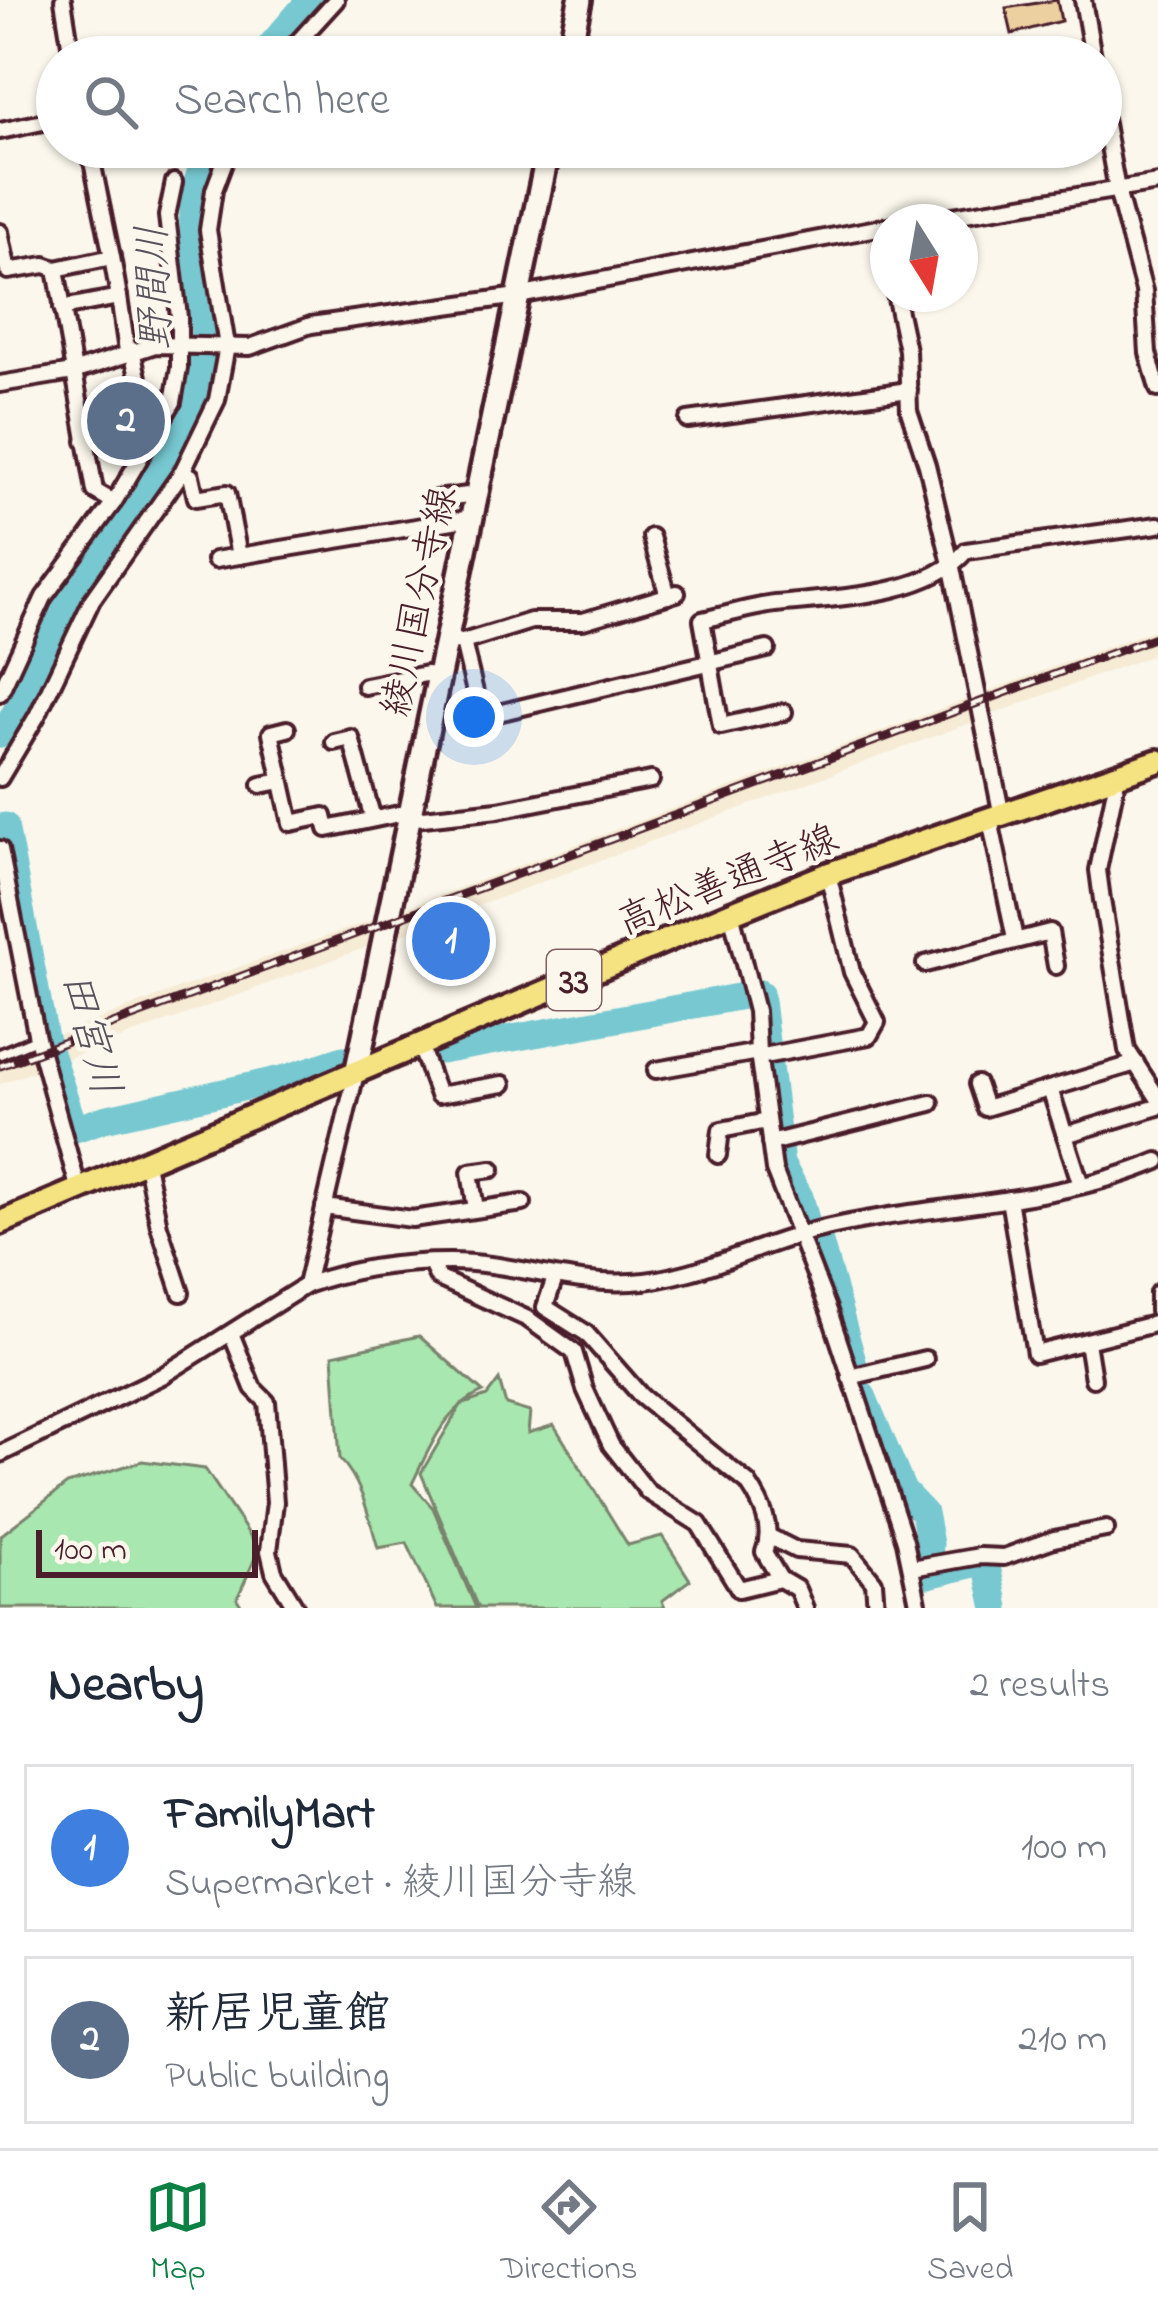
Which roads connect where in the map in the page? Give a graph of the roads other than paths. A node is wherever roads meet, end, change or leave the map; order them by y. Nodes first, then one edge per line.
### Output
1 (63, 0) edge
2 (336, 0) edge
3 (580, 0) edge
4 (1083, 0) edge
5 (68, 36) edge
6 (303, 36) edge
7 (572, 36) edge
8 (1089, 36) edge
9 (36, 123) edge
10 (0, 130) edge
11 (93, 168) edge
12 (222, 168) edge
13 (545, 168) edge
14 (1113, 168) edge
15 (174, 182) dead end
16 (1158, 182) edge
17 (1117, 190) junction
18 (978, 212) edge
19 (870, 229) edge
20 (0, 232) edge
21 (112, 257) junction
22 (56, 269) junction
23 (4, 271) edge
24 (518, 296) junction
25 (119, 297) junction
26 (62, 308) junction
27 (1151, 308) edge
28 (899, 312) edge
29 (181, 344) junction
30 (224, 346) junction
31 (129, 351) junction
32 (1153, 352) edge
33 (73, 372) junction
34 (1, 378) edge
35 (1158, 389) edge
36 (909, 390) junction
37 (688, 420) dead end
38 (142, 436) junction
39 (85, 441) junction
40 (144, 453) junction
41 (182, 472) junction
42 (432, 483) dead end
43 (476, 494) junction
44 (436, 500) junction
45 (114, 502) junction
46 (471, 518) junction
47 (440, 522) junction
48 (1158, 525) edge
49 (651, 537) dead end
50 (239, 556) junction
51 (215, 560) dead end
52 (952, 568) junction
53 (454, 641) junction
54 (767, 649) dead end
55 (708, 663) junction
56 (439, 676) junction
57 (365, 686) dead end
58 (0, 693) edge
59 (784, 712) dead end
60 (287, 728) dead end
61 (334, 742) dead end
62 (1158, 761) edge
63 (299, 772) dead end
64 (1118, 775) junction
65 (0, 778) edge
66 (281, 778) junction
67 (651, 780) dead end
68 (261, 785) dead end
69 (410, 816) junction
70 (996, 818) junction
71 (373, 819) junction
72 (0, 849) edge
73 (828, 874) junction
74 (731, 913) junction
75 (1015, 939) junction
76 (925, 964) dead end
77 (1056, 967) dead end
78 (37, 1038) junction
79 (419, 1046) junction
80 (0, 1054) edge
81 (762, 1055) junction
82 (1136, 1063) junction
83 (357, 1069) junction
84 (656, 1070) dead end
85 (503, 1084) dead end
86 (977, 1084) dead end
87 (1050, 1089) junction
88 (1158, 1098) edge
89 (931, 1102) dead end
90 (1158, 1107) edge
91 (766, 1121) junction
92 (1065, 1135) junction
93 (777, 1141) junction
94 (718, 1155) dead end
95 (145, 1159) junction
96 (1158, 1161) edge
97 (492, 1169) dead end
98 (1081, 1185) junction
99 (78, 1187) junction
100 (1009, 1198) junction
101 (523, 1203) dead end
102 (324, 1207) junction
103 (476, 1209) junction
104 (0, 1223) edge
105 (802, 1234) junction
106 (431, 1264) junction
107 (555, 1278) junction
108 (305, 1285) junction
109 (181, 1292) dead end
110 (1158, 1293) edge
111 (1158, 1311) edge
112 (1158, 1323) edge
113 (231, 1333) junction
114 (1087, 1342) junction
115 (925, 1359) dead end
116 (850, 1377) junction
117 (1093, 1379) dead end
118 (0, 1454) edge
119 (1106, 1529) dead end
120 (770, 1538) junction
121 (922, 1567) junction
122 (780, 1579) junction
123 (296, 1608) edge
124 (805, 1608) edge
125 (876, 1608) edge
126 (919, 1608) edge

1 - 5 street
2 - 6 street
3 - 7 main road
4 - 8 street
9 - 10 street
11 - 21 street
12 - 30 street
13 - 24 main road, 綾川国分寺線
14 - 17 street
15 - 29 street
16 - 17 street
17 - 18 street
17 - 27 street
19 - 24 street
20 - 23 street
21 - 22 street
21 - 25 street
22 - 23 street
22 - 26 street
24 - 30 street
24 - 43 main road, 綾川国分寺線
25 - 26 street
25 - 31 street
26 - 33 street
27 - 32 street
28 - 36 street
29 - 30 street
29 - 31 street
29 - 40 street
30 - 41 street
31 - 33 street
31 - 38 street
32 - 35 street
33 - 34 street
33 - 39 street
36 - 37 street
36 - 52 street
38 - 39 street
38 - 40 street
39 - 45 street
40 - 45 street
41 - 50 street
41 - 65 street
42 - 44 street
43 - 44 street
43 - 46 main road, 綾川国分寺線
44 - 47 street
45 - 58 street
46 - 47 street
46 - 53 main road, 綾川国分寺線
47 - 50 street
48 - 52 street
49 - 53 street
50 - 51 street
52 - 55 street
52 - 70 street
53 - 55 street
53 - 56 main road, 綾川国分寺線
54 - 55 street
55 - 59 street
56 - 57 street
56 - 69 main road, 綾川国分寺線
60 - 66 street
61 - 71 street
62 - 64 main road, 高松善通寺線 / 33
63 - 66 street
64 - 70 main road, 高松善通寺線 / 33
64 - 82 street
66 - 68 street
66 - 71 street
67 - 69 street
69 - 71 street
69 - 83 main road, 綾川国分寺線
70 - 73 main road, 高松善通寺線 / 33
70 - 75 street
72 - 78 street
73 - 74 main road, 高松善通寺線 / 33
73 - 81 street
74 - 79 main road, 高松善通寺線 / 33
74 - 81 street
75 - 76 street
75 - 77 street
78 - 80 lane
78 - 99 street
79 - 83 main road, 高松善通寺線 / 33
79 - 85 street
81 - 84 street
81 - 91 street
82 - 87 street
82 - 88 street
83 - 95 main road, 高松善通寺線 / 33
83 - 102 street
86 - 87 street
87 - 92 street
89 - 93 street
90 - 92 street
91 - 93 street
91 - 94 street
92 - 98 street
93 - 105 street
95 - 99 main road, 高松善通寺線 / 33
95 - 109 street
96 - 98 street
97 - 103 street
98 - 100 street
99 - 104 main road, 高松善通寺線 / 33
100 - 105 street
100 - 114 street
101 - 103 street
102 - 103 street
102 - 108 street
105 - 107 street
105 - 116 street
106 - 107 street
106 - 108 street
106 - 122 street
107 - 120 street
108 - 113 street
110 - 111 street
112 - 114 street
113 - 118 street
113 - 123 street
114 - 117 street
115 - 116 street
116 - 121 street
119 - 121 street
120 - 122 street
120 - 125 street
121 - 126 street
122 - 124 street

